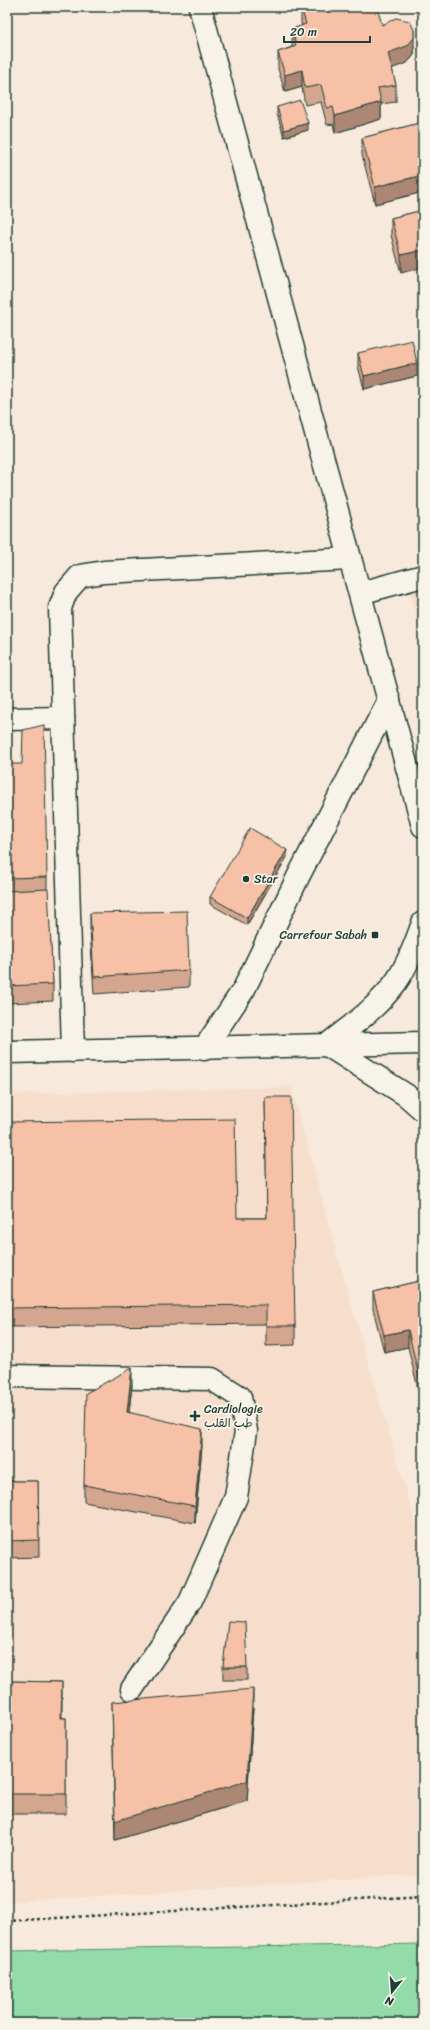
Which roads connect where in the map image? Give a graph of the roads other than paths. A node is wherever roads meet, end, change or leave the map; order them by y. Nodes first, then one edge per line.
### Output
1 (200, 7) edge
2 (350, 559) junction
3 (423, 576) edge
4 (360, 593) junction
5 (389, 700) junction
6 (63, 718) junction
7 (7, 719) edge
8 (423, 826) edge
9 (423, 923) edge
10 (423, 1043) edge
11 (327, 1045) junction
12 (204, 1049) junction
13 (73, 1051) junction
14 (7, 1052) edge
15 (406, 1095) junction
16 (423, 1110) edge
17 (423, 1124) edge
18 (7, 1376) edge
19 (132, 1689) dead end

1 - 2 main road
2 - 4 main road
2 - 6 main road
3 - 4 main road
4 - 5 main road
5 - 8 main road
5 - 12 main road
6 - 7 main road
6 - 13 main road
9 - 11 main road
10 - 11 main road
11 - 12 main road
11 - 15 main road
12 - 13 main road
13 - 14 main road
15 - 16 main road
15 - 17 main road
18 - 19 main road

